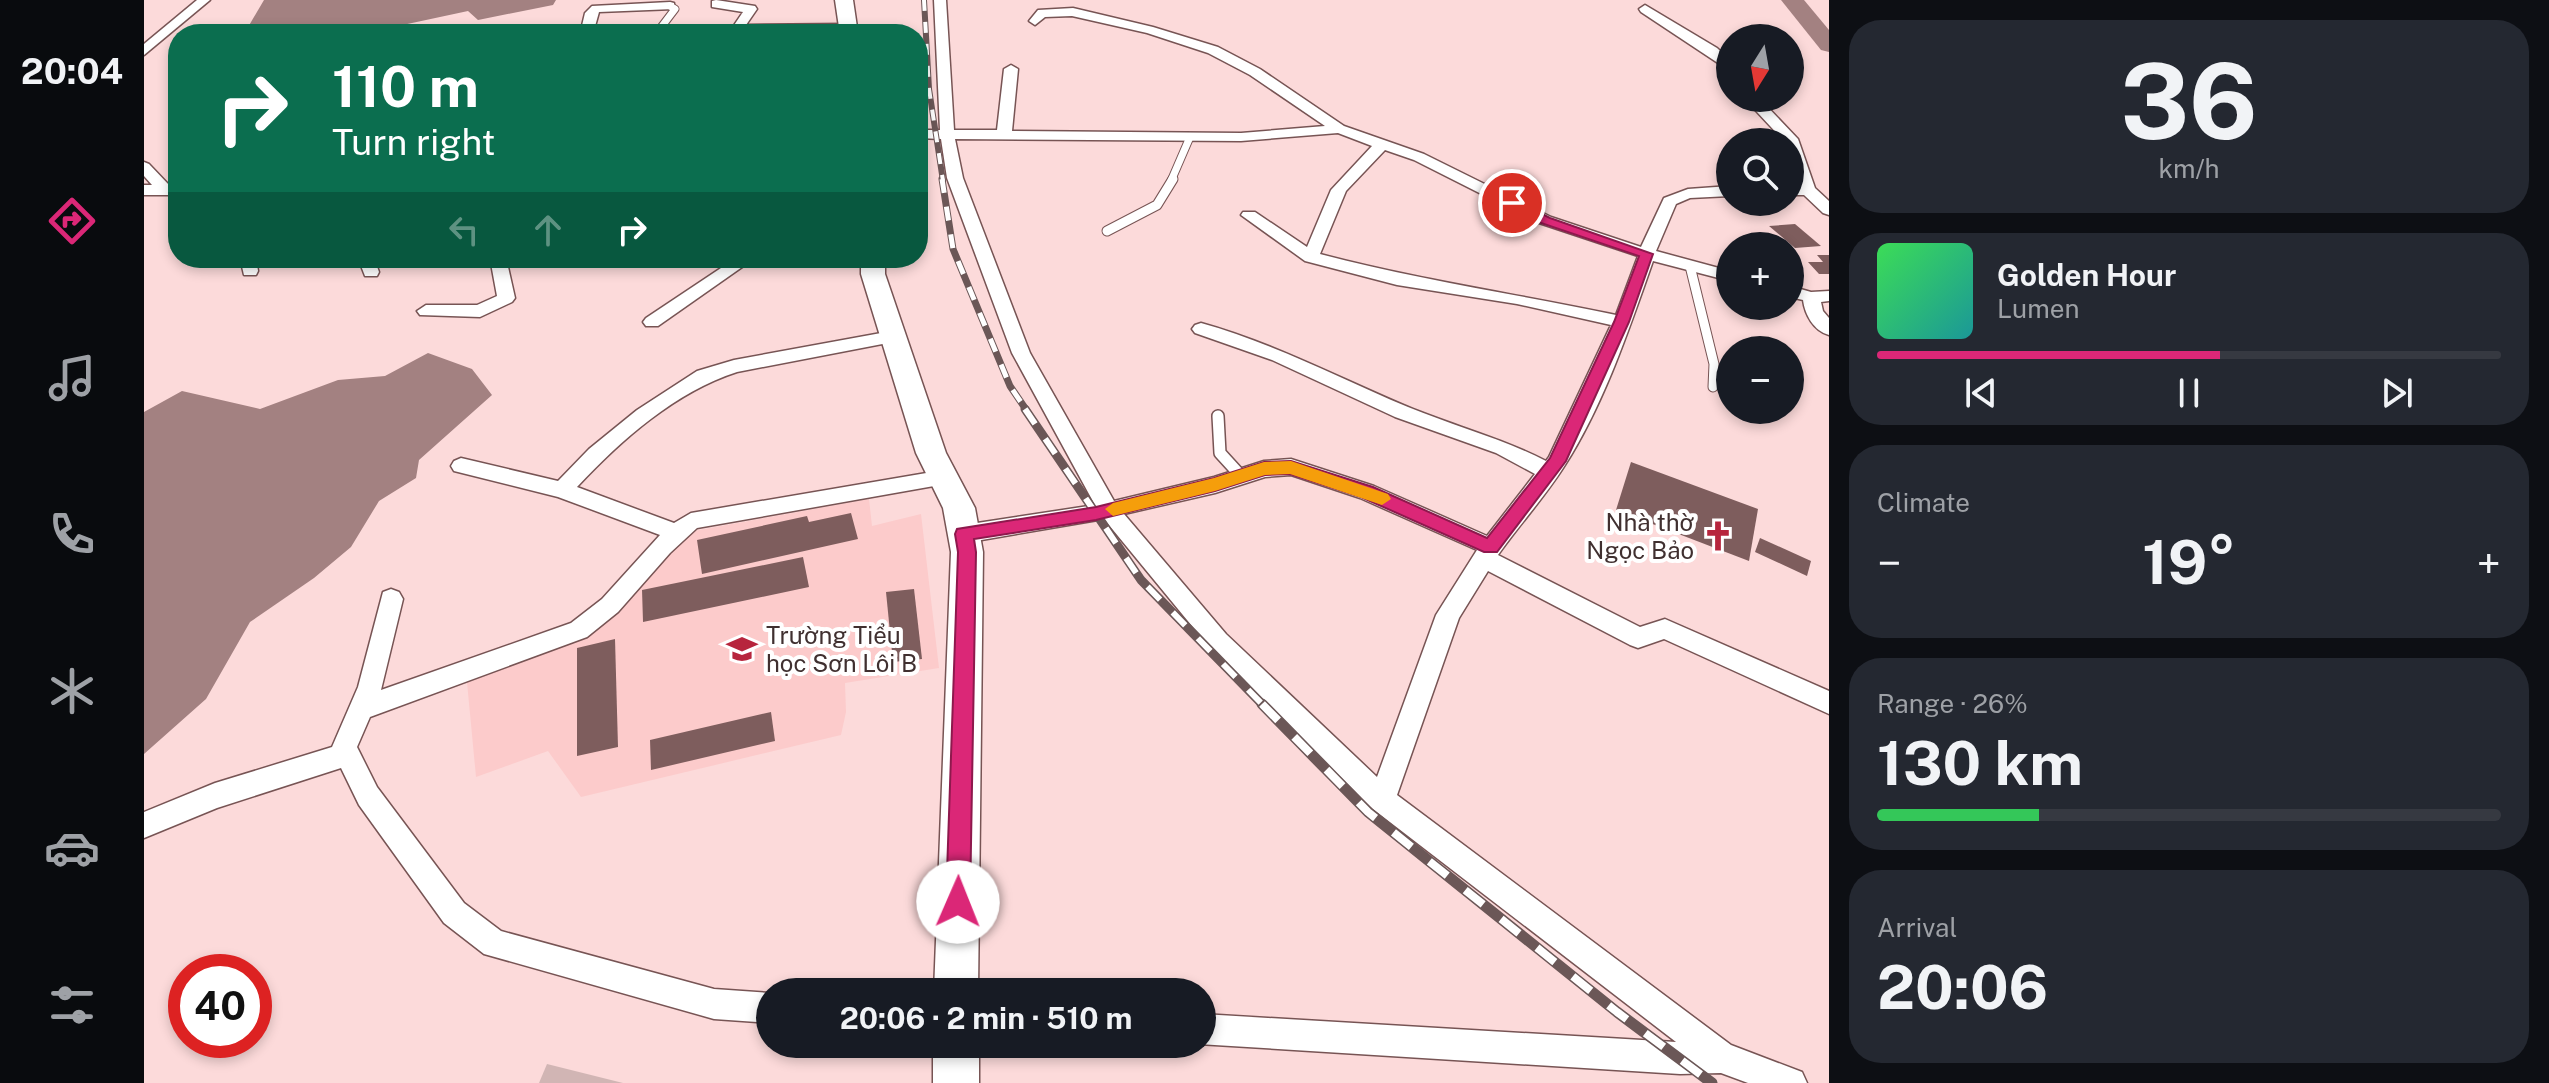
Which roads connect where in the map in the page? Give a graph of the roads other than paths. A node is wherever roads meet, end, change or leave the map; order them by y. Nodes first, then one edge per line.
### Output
1 (204, 0) edge
2 (844, 0) edge
3 (940, 0) edge
4 (716, 4) dead end
5 (670, 6) joint
6 (1645, 9) dead end
7 (1035, 21) dead end
8 (176, 24) edge
9 (589, 24) edge
10 (663, 24) edge
11 (741, 24) edge
12 (848, 24) edge
13 (168, 31) edge
14 (144, 51) edge
15 (1716, 55) edge
16 (1011, 69) dead end
17 (1765, 112) edge
18 (1339, 129) junction
19 (947, 132) junction
20 (928, 133) edge
21 (1004, 134) junction
22 (1190, 137) junction
23 (1382, 144) junction
24 (144, 167) edge
25 (168, 187) edge
26 (144, 190) edge
27 (168, 190) edge
28 (1804, 190) edge
29 (1808, 190) junction
30 (1716, 192) edge
31 (1829, 192) edge
32 (1829, 210) edge
33 (1249, 215) dead end
34 (1107, 231) dead end
35 (1647, 254) junction
36 (1311, 257) junction
37 (1690, 266) junction
38 (500, 268) edge
39 (732, 268) edge
40 (873, 268) edge
41 (1716, 272) edge
42 (1820, 296) edge
43 (426, 311) dead end
44 (652, 322) dead end
45 (1622, 322) junction
46 (1201, 329) dead end
47 (1829, 329) edge
48 (892, 337) junction
49 (1713, 387) dead end
50 (1218, 416) dead end
51 (461, 466) dead end
52 (1549, 472) junction
53 (1241, 476) junction
54 (944, 478) junction
55 (562, 490) junction
56 (1109, 511) junction
57 (675, 532) junction
58 (964, 534) junction
59 (1487, 552) junction
60 (391, 599) dead end
61 (1829, 703) edge
62 (360, 709) junction
63 (347, 754) junction
64 (1382, 800) junction
65 (144, 825) edge
66 (956, 978) edge
67 (756, 1007) edge
68 (1216, 1031) edge
69 (1721, 1057) junction
70 (956, 1058) edge
71 (956, 1083) edge
72 (1791, 1083) edge

1 - 8 street
2 - 12 street
3 - 19 street
4 - 11 street
5 - 9 street
5 - 10 lane
6 - 15 street
7 - 18 street
13 - 14 street
16 - 21 street
17 - 29 street
18 - 22 street
18 - 23 street
19 - 20 street
19 - 21 street
19 - 56 street
21 - 22 street
22 - 34 lane
23 - 35 street
23 - 36 street
24 - 25 street
26 - 27 street
28 - 29 street
29 - 31 street
29 - 32 street
30 - 35 street
33 - 36 street
35 - 37 street
35 - 45 street
36 - 45 street
37 - 41 street
37 - 49 lane
38 - 43 street
39 - 44 street
40 - 48 street
42 - 47 street
45 - 52 street
46 - 52 street
48 - 54 street
48 - 55 street
50 - 53 lane
51 - 55 street
52 - 59 street
53 - 56 street
53 - 59 street
54 - 57 street
54 - 58 street
55 - 57 street
56 - 58 street
56 - 64 street
57 - 62 street
58 - 66 street
59 - 61 street
59 - 64 street
60 - 62 street
62 - 63 street
63 - 65 street
63 - 67 street
64 - 69 street
68 - 69 street
69 - 72 street
70 - 71 street

